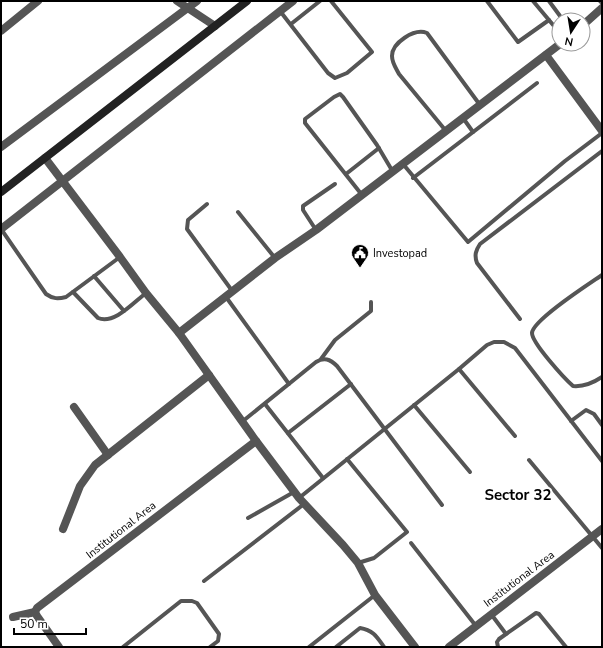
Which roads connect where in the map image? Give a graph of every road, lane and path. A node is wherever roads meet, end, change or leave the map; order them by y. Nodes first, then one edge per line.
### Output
1 (38, 1) edge
2 (177, 1) edge
3 (197, 1) edge
4 (247, 1) edge
5 (293, 1) edge
6 (320, 1) edge
7 (331, 1) edge
8 (487, 1) edge
9 (533, 1) edge
10 (549, 1) edge
11 (187, 8) junction
12 (602, 8) edge
13 (280, 11) junction
14 (557, 12) edge
15 (591, 18) edge
16 (549, 20) junction
17 (551, 22) edge
18 (291, 24) junction
19 (215, 26) junction
20 (1, 31) edge
21 (551, 51) edge
22 (546, 55) junction
23 (536, 83) dead end
24 (480, 105) junction
25 (463, 118) junction
26 (446, 131) junction
27 (473, 132) junction
28 (602, 132) edge
29 (1, 147) edge
30 (379, 148) junction
31 (602, 151) edge
32 (45, 158) junction
33 (403, 164) junction
34 (392, 172) junction
35 (346, 174) junction
36 (413, 178) junction
37 (62, 180) junction
38 (335, 184) dead end
39 (1, 192) edge
40 (362, 195) junction
41 (207, 204) dead end
42 (238, 212) dead end
43 (1, 229) edge
44 (316, 230) junction
45 (120, 257) junction
46 (275, 258) junction
47 (602, 275) edge
48 (94, 276) junction
49 (73, 292) junction
50 (234, 292) junction
51 (146, 293) junction
52 (226, 297) junction
53 (371, 302) dead end
54 (124, 311) junction
55 (520, 319) dead end
56 (179, 333) junction
57 (321, 359) junction
58 (459, 369) junction
59 (209, 375) junction
60 (602, 377) edge
61 (289, 384) junction
62 (351, 384) junction
63 (265, 404) junction
64 (414, 405) junction
65 (74, 407) dead end
66 (242, 421) junction
67 (571, 421) junction
68 (602, 425) edge
69 (386, 428) junction
70 (288, 433) junction
71 (515, 436) dead end
72 (256, 441) junction
73 (108, 455) junction
74 (347, 459) junction
75 (529, 460) dead end
76 (602, 461) edge
77 (470, 472) dead end
78 (323, 478) junction
79 (299, 498) junction
80 (442, 505) dead end
81 (248, 518) dead end
82 (63, 529) dead end
83 (602, 529) edge
84 (593, 536) junction
85 (410, 543) dead end
86 (602, 548) edge
87 (358, 563) junction
88 (204, 581) dead end
89 (375, 595) junction
90 (35, 612) junction
91 (491, 614) junction
92 (13, 617) dead end
93 (476, 626) junction
94 (506, 634) junction
95 (59, 647) edge
96 (123, 647) edge
97 (210, 647) edge
98 (309, 647) edge
99 (336, 647) edge
100 (384, 647) edge
101 (415, 647) edge
102 (449, 647) edge
103 (498, 647) edge
104 (566, 647) edge

1 - 20 street
2 - 11 street
3 - 11 street
4 - 19 street
5 - 13 street
6 - 18 lane
7 - 18 lane
8 - 16 lane
9 - 16 lane
10 - 14 lane
11 - 19 street
11 - 29 street
12 - 15 street
13 - 18 lane
13 - 37 street
16 - 17 lane
19 - 32 street
21 - 22 street
22 - 24 street
22 - 28 street
23 - 27 lane
24 - 25 street
24 - 26 lane
25 - 26 street
25 - 27 lane
26 - 33 street
27 - 36 lane
28 - 36 lane
30 - 34 lane
30 - 35 lane
30 - 35 lane
31 - 55 lane
32 - 37 street
32 - 39 street
33 - 34 street
33 - 36 lane
34 - 40 street
35 - 40 lane
37 - 43 street
37 - 45 street
38 - 44 lane
40 - 44 street
41 - 50 lane
42 - 46 lane
43 - 49 lane
44 - 46 street
45 - 48 lane
45 - 51 street
46 - 50 street
47 - 60 lane
48 - 49 lane
48 - 54 lane
49 - 54 lane
50 - 52 street
51 - 54 lane
51 - 56 street
52 - 56 street
52 - 61 lane
53 - 57 lane
56 - 59 street
57 - 61 lane
57 - 62 lane
58 - 64 lane
58 - 67 lane
58 - 71 lane
59 - 66 street
59 - 73 street
61 - 63 lane
62 - 69 lane
62 - 70 lane
63 - 66 lane
63 - 70 lane
64 - 69 lane
64 - 77 lane
65 - 73 street
66 - 72 street
67 - 68 lane
67 - 76 lane
69 - 74 lane
69 - 80 lane
70 - 78 lane
72 - 79 street
72 - 90 street, Institutional Area
73 - 82 street
74 - 78 lane
74 - 87 lane
75 - 84 lane
78 - 79 lane
79 - 81 lane
79 - 87 street
79 - 88 lane
83 - 84 street, Institutional Area
84 - 86 lane
84 - 91 street, Institutional Area
85 - 93 lane
87 - 89 street
89 - 98 lane
89 - 101 street
90 - 92 street
90 - 95 street
91 - 93 street, Institutional Area
91 - 94 lane
93 - 102 street, Institutional Area
94 - 103 lane
94 - 104 lane
96 - 97 lane
99 - 100 lane

